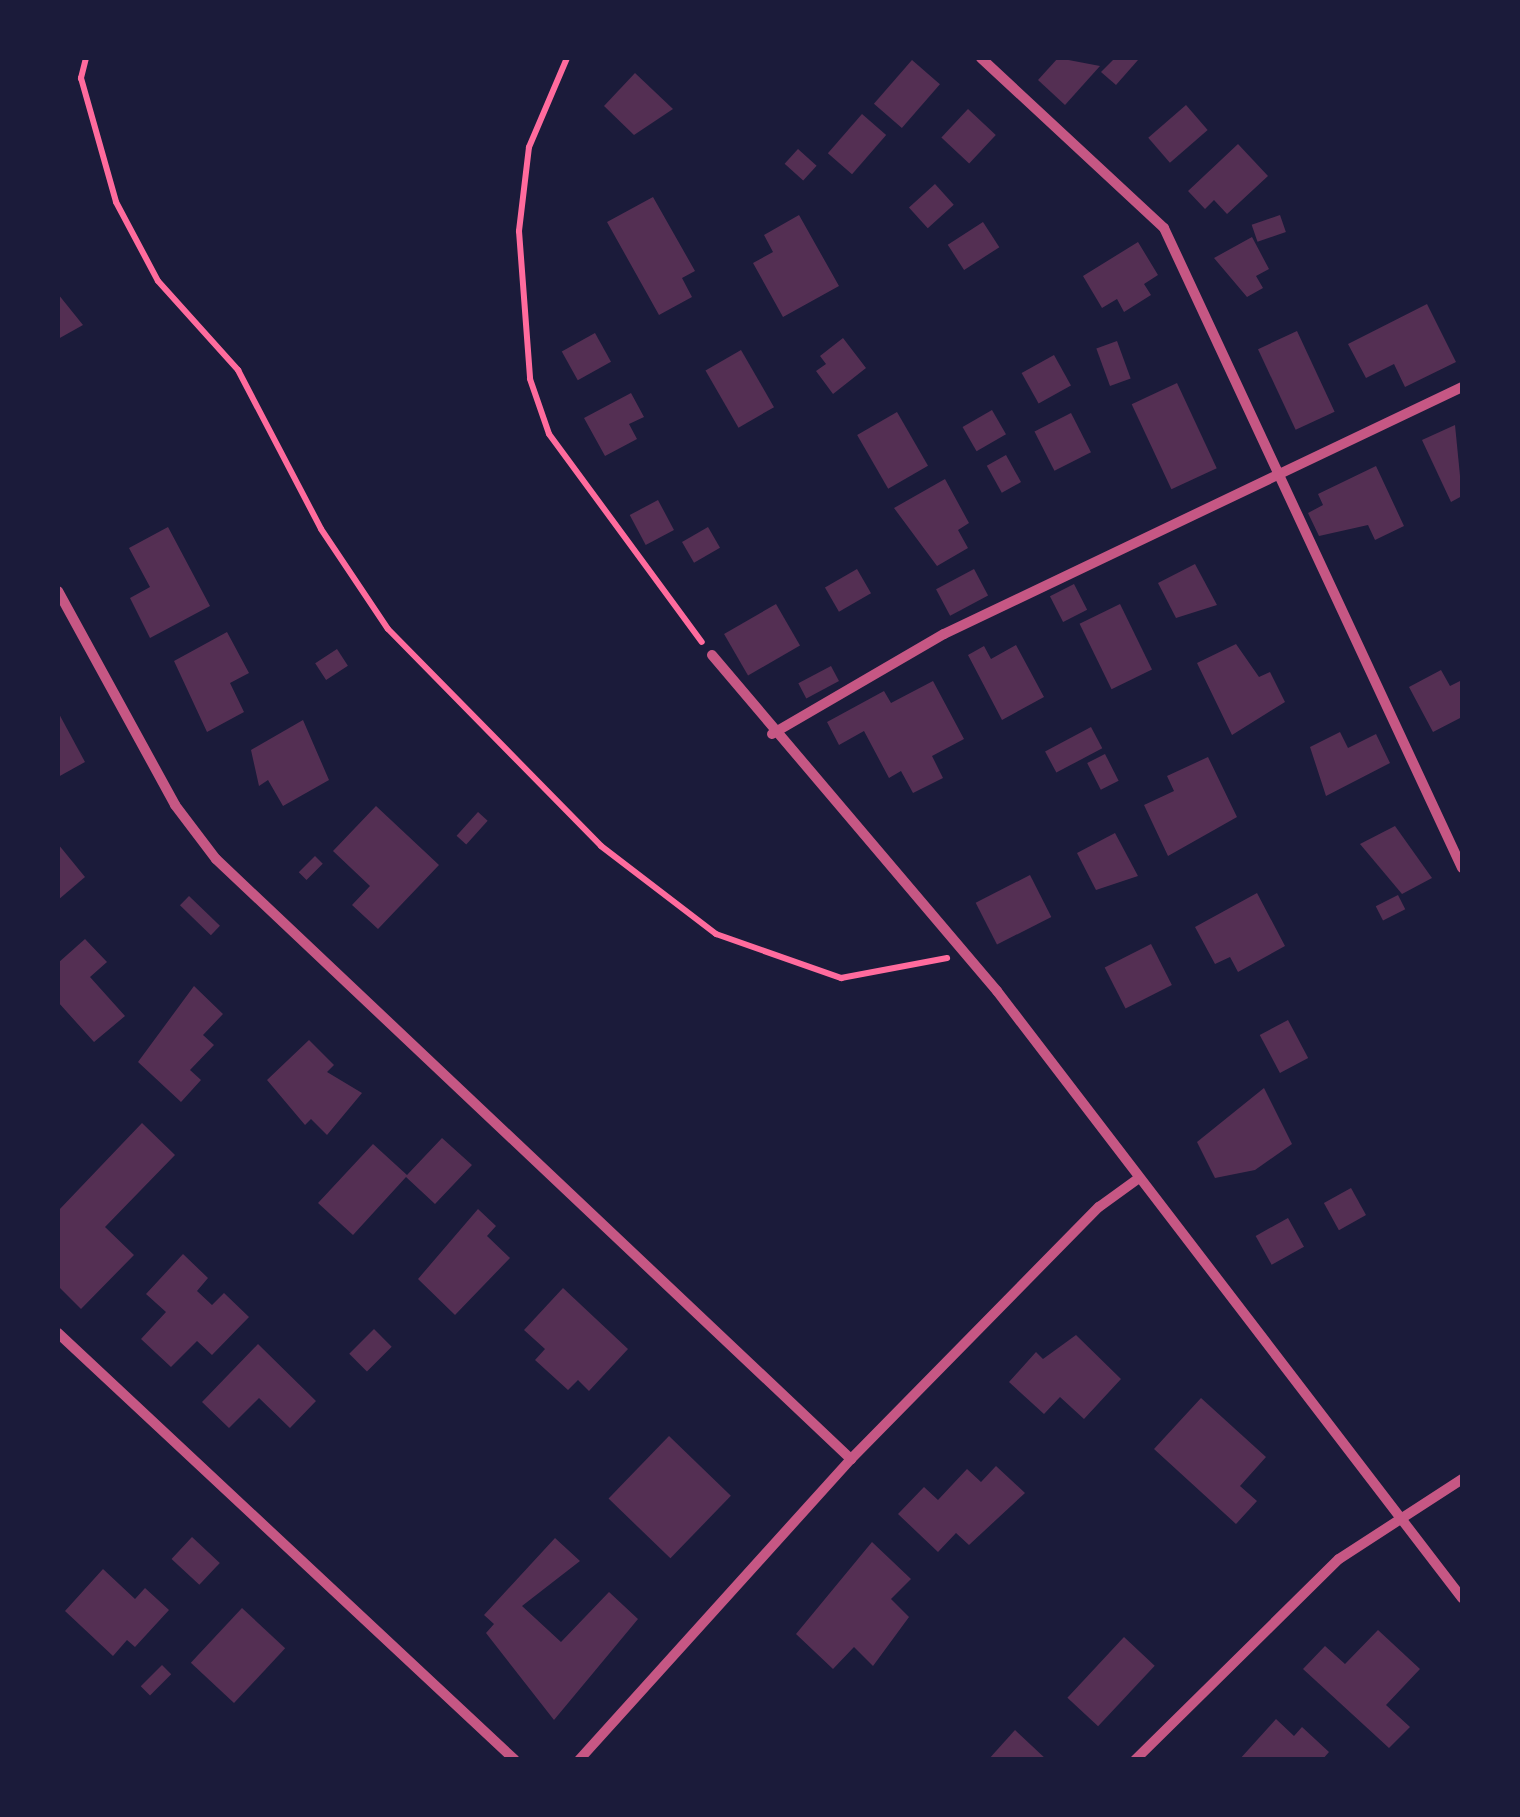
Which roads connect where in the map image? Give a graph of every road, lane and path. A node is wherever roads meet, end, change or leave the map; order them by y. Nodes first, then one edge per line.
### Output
1 (86, 58) edge
2 (567, 58) edge
3 (981, 58) edge
4 (1462, 387) edge
5 (1274, 472) junction
6 (58, 591) edge
7 (712, 655) joint
8 (772, 734) junction
9 (1462, 868) edge
10 (964, 956) junction
11 (1139, 1178) junction
12 (58, 1333) edge
13 (851, 1459) junction
14 (1462, 1479) edge
15 (1402, 1512) junction
16 (1462, 1598) edge
17 (515, 1760) edge
18 (580, 1760) edge
19 (1135, 1760) edge

1 - 10 path
2 - 7 path
3 - 5 street
4 - 5 street
5 - 8 street
5 - 9 street
6 - 13 street
7 - 8 street
8 - 10 street
10 - 11 street
11 - 13 street
11 - 15 street
12 - 17 street
13 - 18 street
14 - 15 street
15 - 16 street
15 - 19 street

